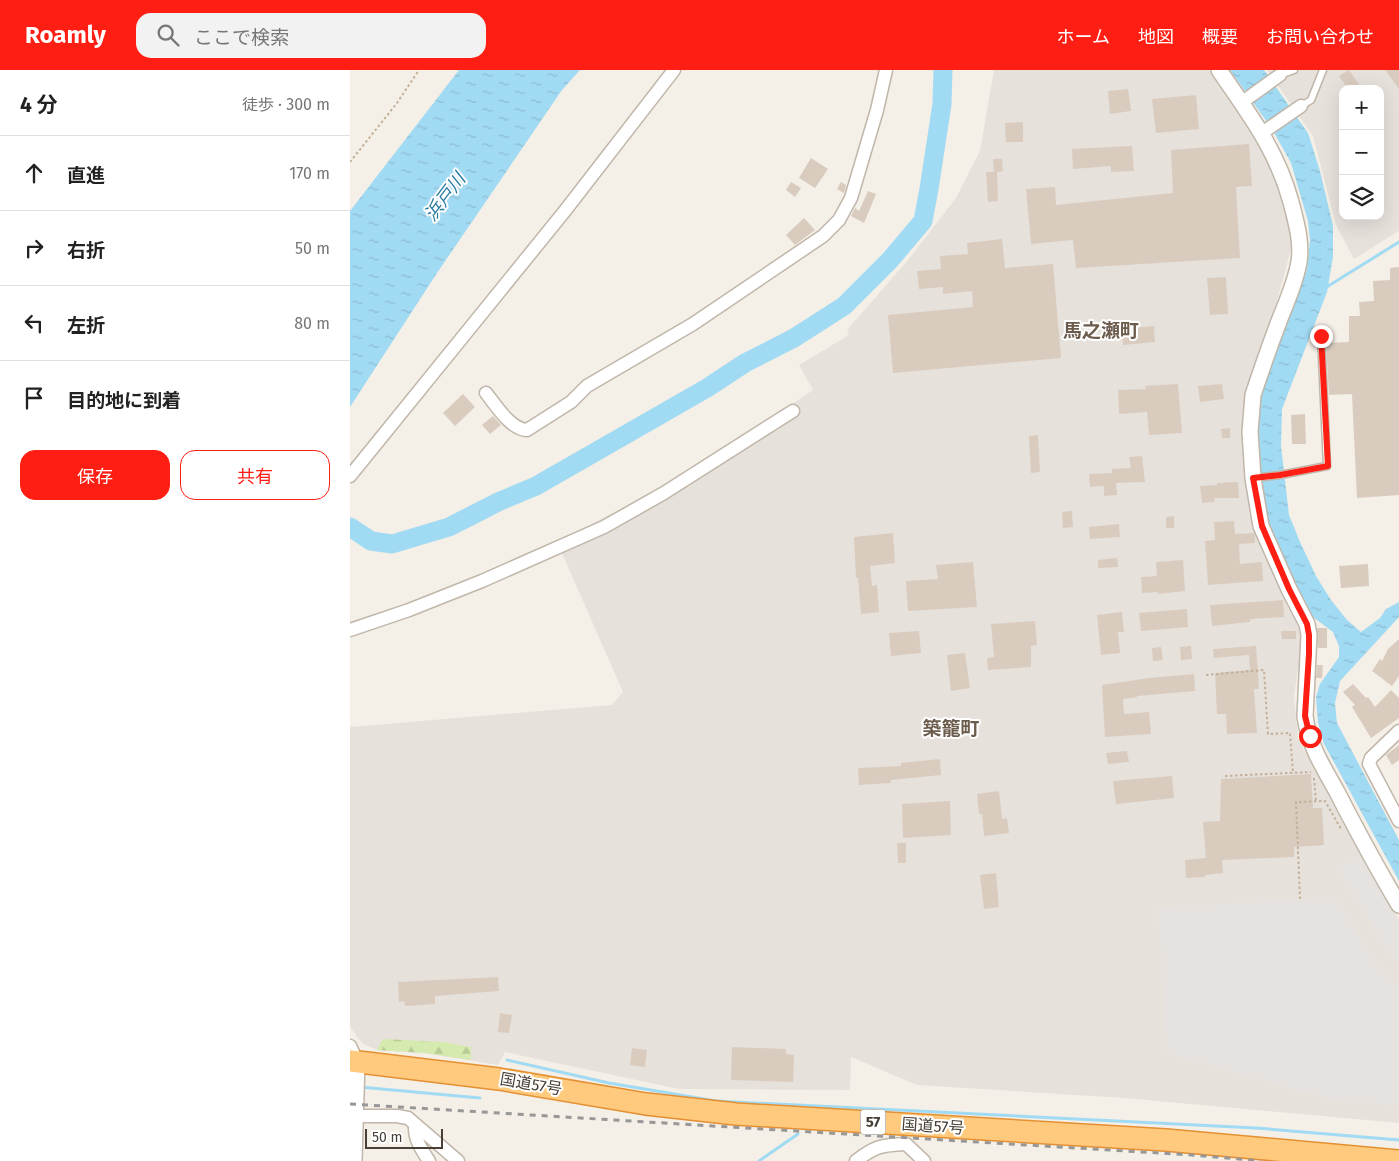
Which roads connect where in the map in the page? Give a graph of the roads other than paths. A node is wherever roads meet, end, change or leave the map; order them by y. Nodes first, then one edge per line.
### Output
1 (674, 70) edge
2 (886, 70) edge
3 (1219, 70) edge
4 (1294, 70) edge
5 (1323, 70) edge
6 (1280, 75) joint
7 (1242, 103) junction
8 (1301, 106) joint
9 (1262, 133) junction
10 (1321, 336) dead end
11 (486, 393) dead end
12 (793, 411) dead end
13 (350, 476) edge
14 (1256, 478) junction
15 (350, 630) edge
16 (1399, 731) edge
17 (1399, 821) edge
18 (1399, 905) edge
19 (352, 1056) edge
20 (356, 1116) junction
21 (414, 1124) junction
22 (354, 1161) edge
23 (429, 1161) edge
24 (458, 1161) edge
25 (856, 1161) edge
26 (924, 1161) edge
27 (1399, 1161) edge

1 - 13 street
2 - 11 street
3 - 7 street
4 - 6 lane
5 - 8 lane
6 - 7 street
7 - 9 street
8 - 9 street
9 - 14 street
10 - 14 lane
12 - 15 street
14 - 18 street
16 - 17 street
19 - 20 street
19 - 27 highway, 国道57号 / 57
20 - 21 street
20 - 22 street
21 - 23 street
21 - 24 street
25 - 26 street

